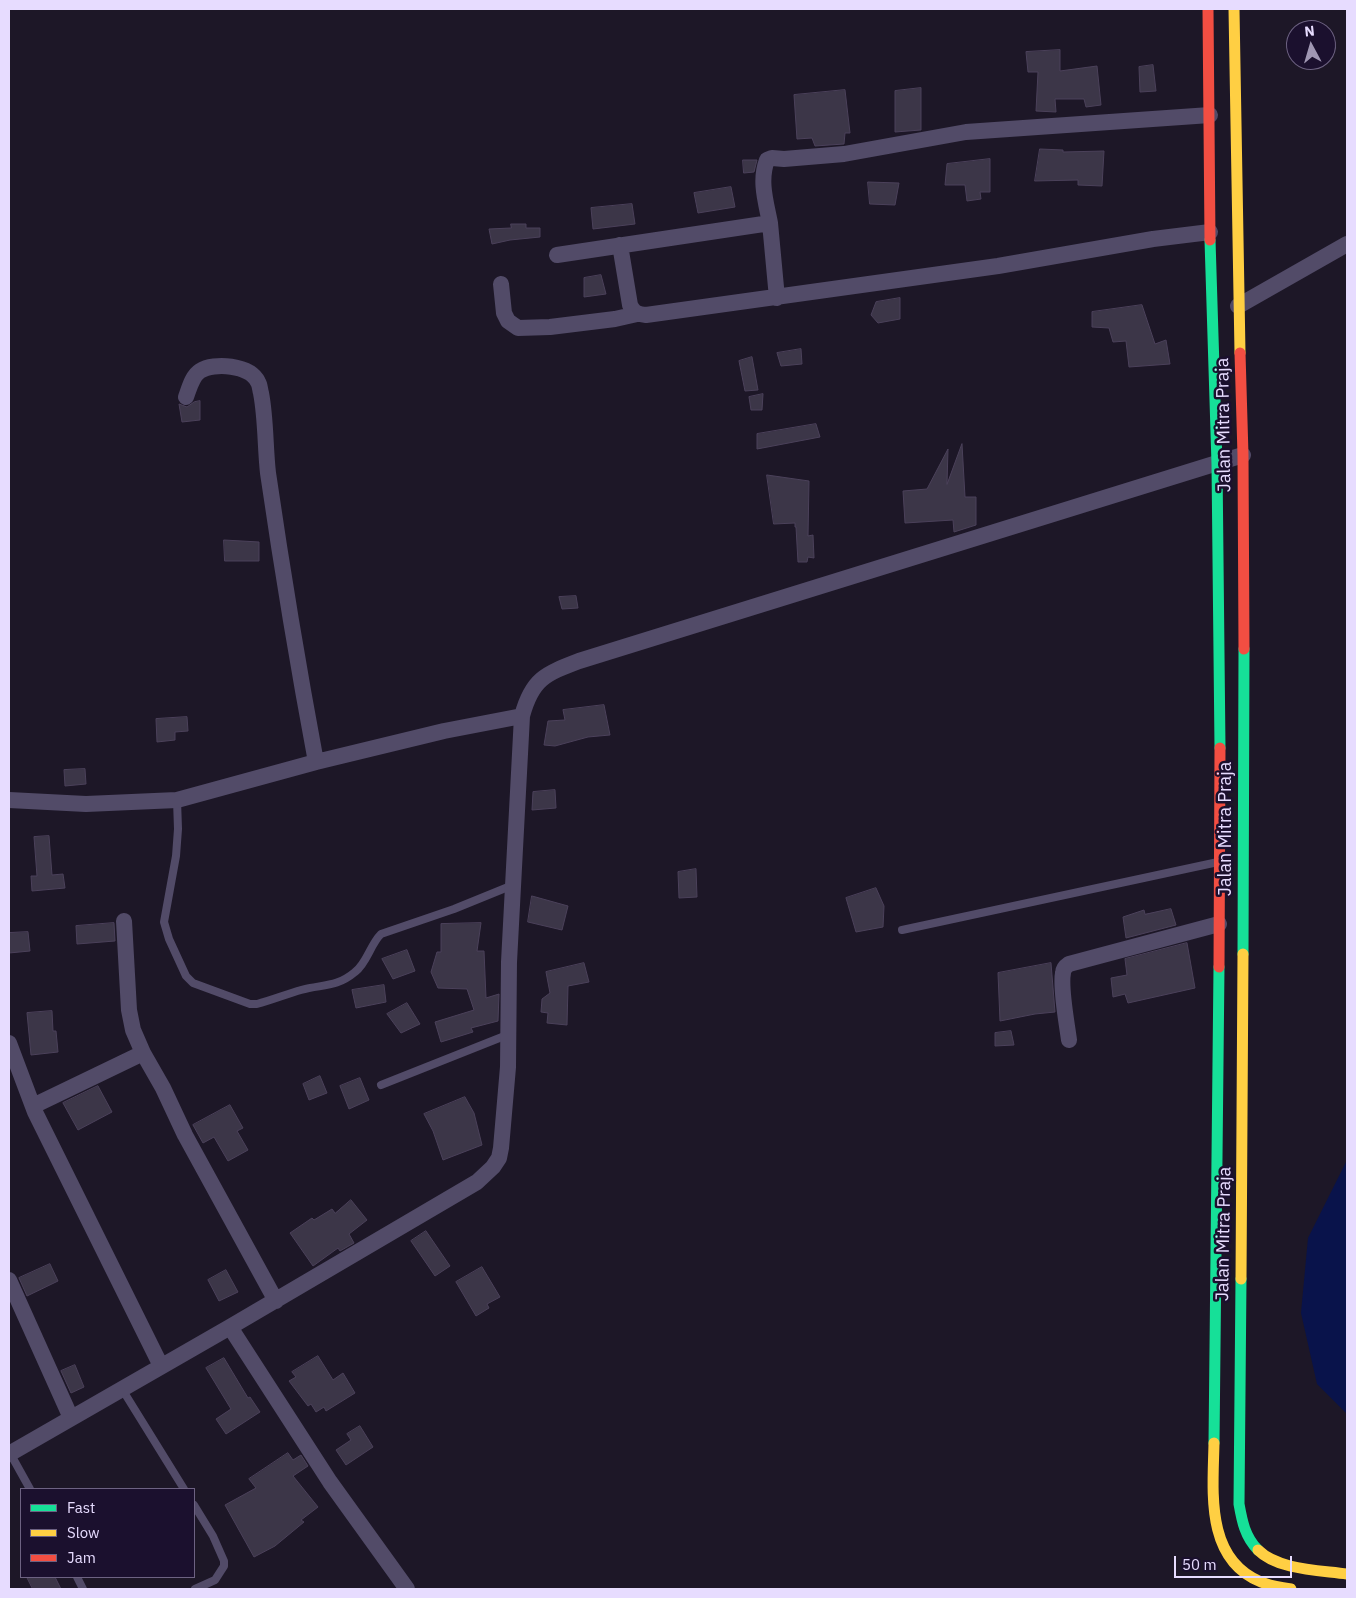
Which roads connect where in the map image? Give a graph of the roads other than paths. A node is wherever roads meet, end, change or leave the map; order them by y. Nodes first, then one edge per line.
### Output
1 (1208, 9) edge
2 (1234, 9) edge
3 (1210, 115) junction
4 (770, 223) junction
5 (1210, 232) junction
6 (1347, 244) edge
7 (620, 245) junction
8 (557, 255) dead end
9 (501, 284) dead end
10 (777, 298) junction
11 (1238, 306) junction
12 (637, 314) junction
13 (186, 397) dead end
14 (1243, 455) junction
15 (1216, 464) junction
16 (522, 716) junction
17 (316, 762) junction
18 (9, 800) edge
19 (177, 800) junction
20 (1220, 861) junction
21 (513, 885) junction
22 (124, 922) dead end
23 (1219, 924) junction
24 (902, 930) dead end
25 (507, 1035) junction
26 (1069, 1040) dead end
27 (9, 1043) edge
28 (142, 1053) junction
29 (381, 1085) dead end
30 (33, 1106) junction
31 (9, 1280) edge
32 (276, 1301) junction
33 (230, 1327) junction
34 (161, 1366) junction
35 (122, 1389) junction
36 (71, 1418) junction
37 (10, 1453) edge
38 (29, 1488) edge
39 (183, 1488) edge
40 (195, 1508) edge
41 (1347, 1574) edge
42 (78, 1578) edge
43 (84, 1589) edge
44 (195, 1589) edge
45 (407, 1589) edge
46 (1291, 1589) edge

1 - 3 street, Jalan Mitra Praja
2 - 11 street, Jalan Mitra Praja
3 - 4 street
3 - 5 street, Jalan Mitra Praja
4 - 7 street
4 - 10 street
5 - 10 street
5 - 15 street, Jalan Mitra Praja
6 - 11 street
7 - 8 street
7 - 12 street
9 - 12 street
10 - 12 street
11 - 14 street, Jalan Mitra Praja
13 - 17 street
14 - 15 street
14 - 41 street, Jalan Mitra Praja
15 - 16 street
15 - 20 street, Jalan Mitra Praja
16 - 17 street
16 - 21 street
17 - 19 street
18 - 19 street
19 - 21 lane
20 - 23 street, Jalan Mitra Praja
20 - 24 lane
21 - 25 street
22 - 28 street
23 - 26 street
23 - 46 street, Jalan Mitra Praja
25 - 29 lane
25 - 32 street
27 - 30 street
28 - 30 street
28 - 32 street
30 - 34 street
31 - 36 street
32 - 33 street
33 - 34 street
33 - 45 street
34 - 35 street
35 - 36 street
35 - 39 lane
36 - 37 street
37 - 38 lane
40 - 44 lane
42 - 43 lane

